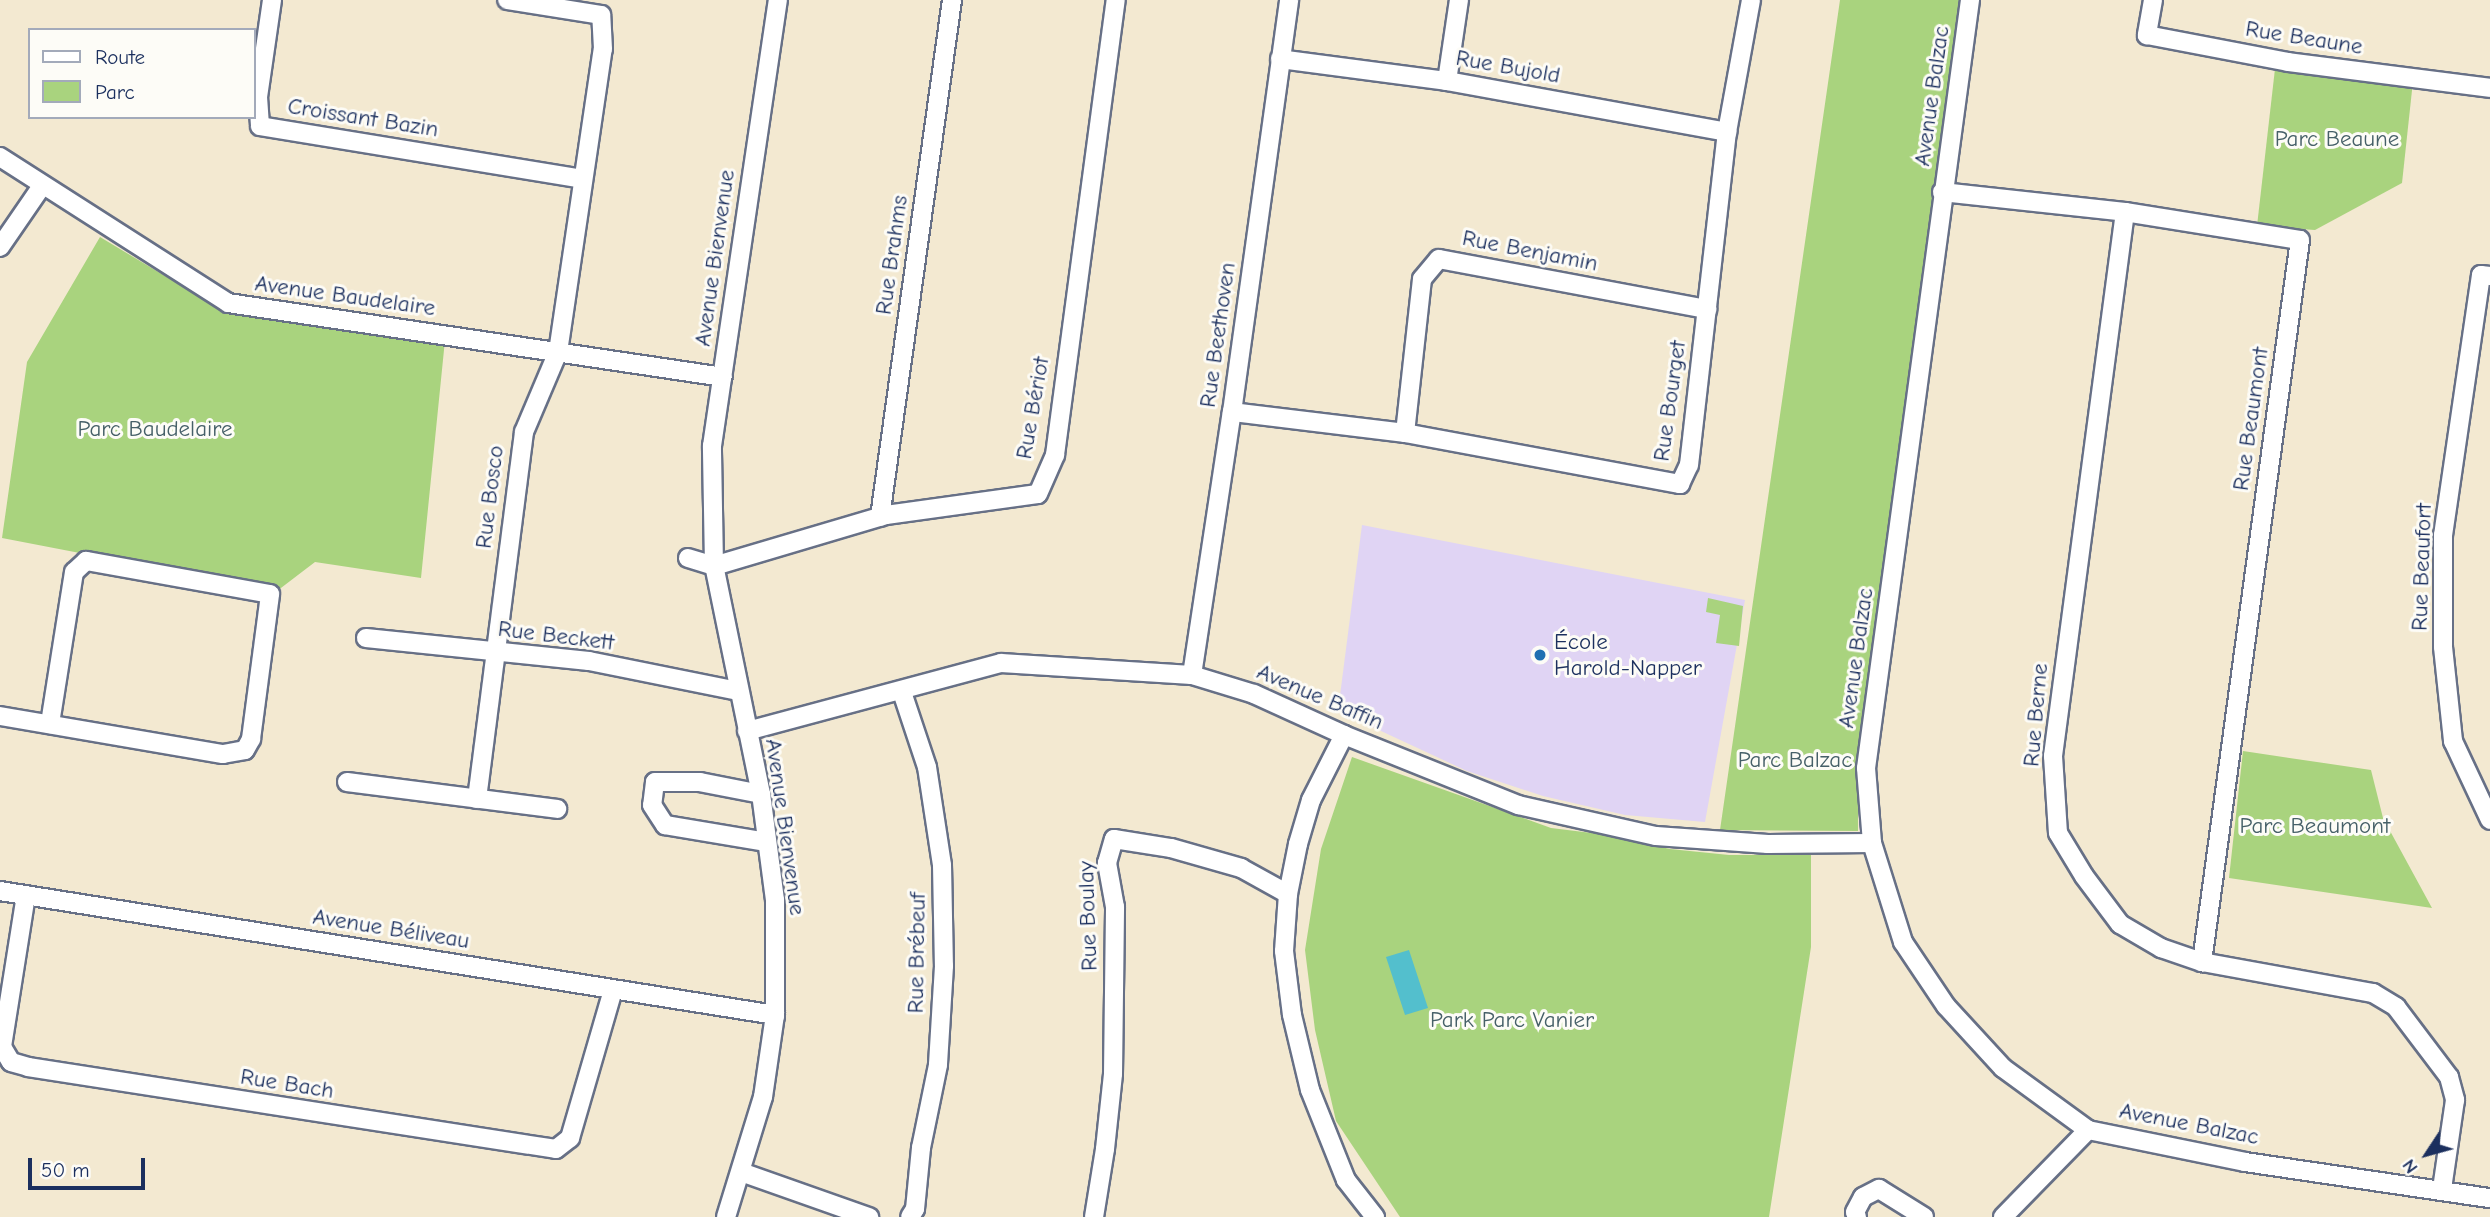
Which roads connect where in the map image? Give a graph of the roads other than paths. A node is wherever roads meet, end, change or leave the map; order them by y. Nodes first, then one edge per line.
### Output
1 (272, 0) edge
2 (507, 0) edge
3 (778, 0) edge
4 (952, 0) edge
5 (1116, 0) edge
6 (1289, 0) edge
7 (1459, 0) edge
8 (1751, 0) edge
9 (1970, 0) edge
10 (2153, 0) edge
11 (1280, 59) junction
12 (1447, 81) junction
13 (2490, 89) edge
14 (1727, 132) junction
15 (0, 157) edge
16 (583, 179) junction
17 (42, 186) junction
18 (1942, 192) junction
19 (2125, 212) junction
20 (0, 247) edge
21 (2490, 276) edge
22 (1707, 309) junction
23 (558, 352) junction
24 (722, 377) junction
25 (1232, 412) junction
26 (1405, 433) junction
27 (880, 517) junction
28 (688, 558) dead end
29 (714, 566) junction
30 (366, 638) dead end
31 (495, 654) junction
32 (1192, 676) junction
33 (738, 691) junction
34 (902, 692) junction
35 (0, 716) edge
36 (50, 724) junction
37 (747, 731) junction
38 (1344, 735) junction
39 (347, 782) dead end
40 (761, 794) junction
41 (477, 799) junction
42 (556, 809) dead end
43 (2490, 820) edge
44 (767, 842) junction
45 (1872, 843) junction
46 (0, 891) edge
47 (1287, 894) junction
48 (26, 895) junction
49 (2202, 962) junction
50 (613, 990) junction
51 (775, 1015) junction
52 (2088, 1130) junction
53 (741, 1172) junction
54 (2442, 1189) junction
55 (2490, 1198) edge
56 (726, 1217) edge
57 (869, 1217) edge
58 (910, 1217) edge
59 (1094, 1217) edge
60 (1375, 1217) edge
61 (1857, 1217) edge
62 (1924, 1217) edge
63 (2003, 1217) edge

1 - 16 street, Croissant Bazin
2 - 16 street
3 - 24 street, Avenue Bienvenue
4 - 27 street, Rue Brahms
5 - 27 street, Rue Bériot
6 - 11 street, Rue Beethoven
7 - 12 street
8 - 14 street, Rue Bourget
9 - 18 street, Avenue Balzac
10 - 13 street, Rue Beaune
11 - 12 street, Rue Bujold
11 - 25 street, Rue Beethoven
12 - 14 street, Rue Bujold
14 - 22 street, Rue Bourget
15 - 17 street, Avenue Baudelaire
16 - 23 street
17 - 20 street
17 - 23 street, Avenue Baudelaire
18 - 19 street, Rue Beaumont
18 - 45 street, Avenue Balzac
19 - 49 street, Rue Berne
19 - 49 street, Rue Beaumont
21 - 43 street, Rue Beaufort
22 - 26 street, Rue Benjamin
22 - 26 street, Rue Bourget
23 - 24 street, Avenue Baudelaire
23 - 31 street, Rue Bosco
24 - 29 street, Avenue Bienvenue
25 - 26 street, Rue Bourget
25 - 32 street, Rue Beethoven
27 - 29 street, Rue Bériot
28 - 29 street
29 - 33 street, Avenue Bienvenue
30 - 31 street, Rue Beckett
31 - 33 street, Rue Beckett
31 - 41 street, Rue Bosco
32 - 34 street, Avenue Baffin
32 - 38 street, Avenue Baffin
33 - 37 street, Avenue Bienvenue
34 - 37 street, Avenue Baffin
34 - 58 street, Rue Brébeuf
35 - 36 street
36 - 36 street
37 - 40 street, Avenue Bienvenue
38 - 45 street, Avenue Baffin
38 - 47 street
39 - 41 street
40 - 44 street, Avenue Bienvenue
40 - 44 street
41 - 42 street
44 - 51 street, Avenue Bienvenue
45 - 52 street, Avenue Balzac
46 - 48 street, Avenue Béliveau
47 - 59 street, Rue Boulay
47 - 60 street
48 - 50 street, Avenue Béliveau
48 - 50 street, Rue Bach
49 - 54 street, Rue Berne
50 - 51 street, Avenue Béliveau
51 - 53 street, Avenue Bienvenue
52 - 54 street, Avenue Balzac
52 - 63 street
53 - 56 street, Avenue Bienvenue
53 - 57 street
54 - 55 street, Avenue Balzac
61 - 62 street

